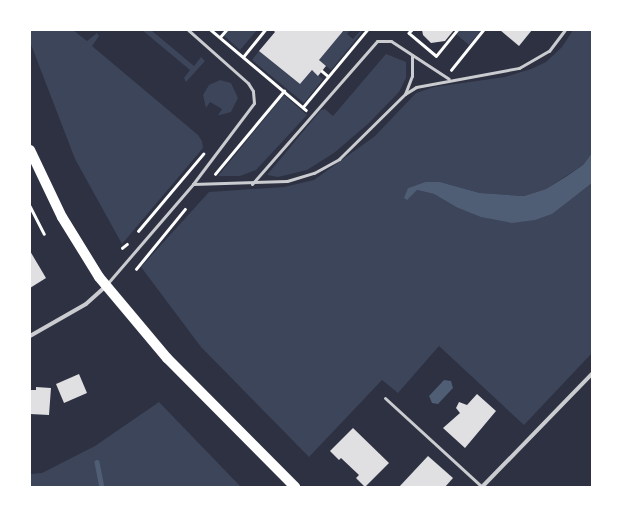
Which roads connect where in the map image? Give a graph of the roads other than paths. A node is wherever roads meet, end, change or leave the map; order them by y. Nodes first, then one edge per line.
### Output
1 (188, 30) edge
2 (565, 30) edge
3 (412, 55) junction
4 (449, 79) junction
5 (405, 94) junction
6 (30, 150) edge
7 (193, 184) junction
8 (252, 184) junction
9 (106, 285) junction
10 (30, 336) edge
11 (592, 374) edge
12 (385, 398) dead end
13 (295, 487) edge
14 (482, 487) edge

1 - 7 lane
2 - 4 lane
3 - 4 lane
3 - 5 lane
3 - 8 lane
4 - 5 lane
5 - 8 lane
6 - 9 main road
7 - 8 lane
7 - 9 lane
9 - 10 street
9 - 13 main road
11 - 14 street
12 - 14 lane

